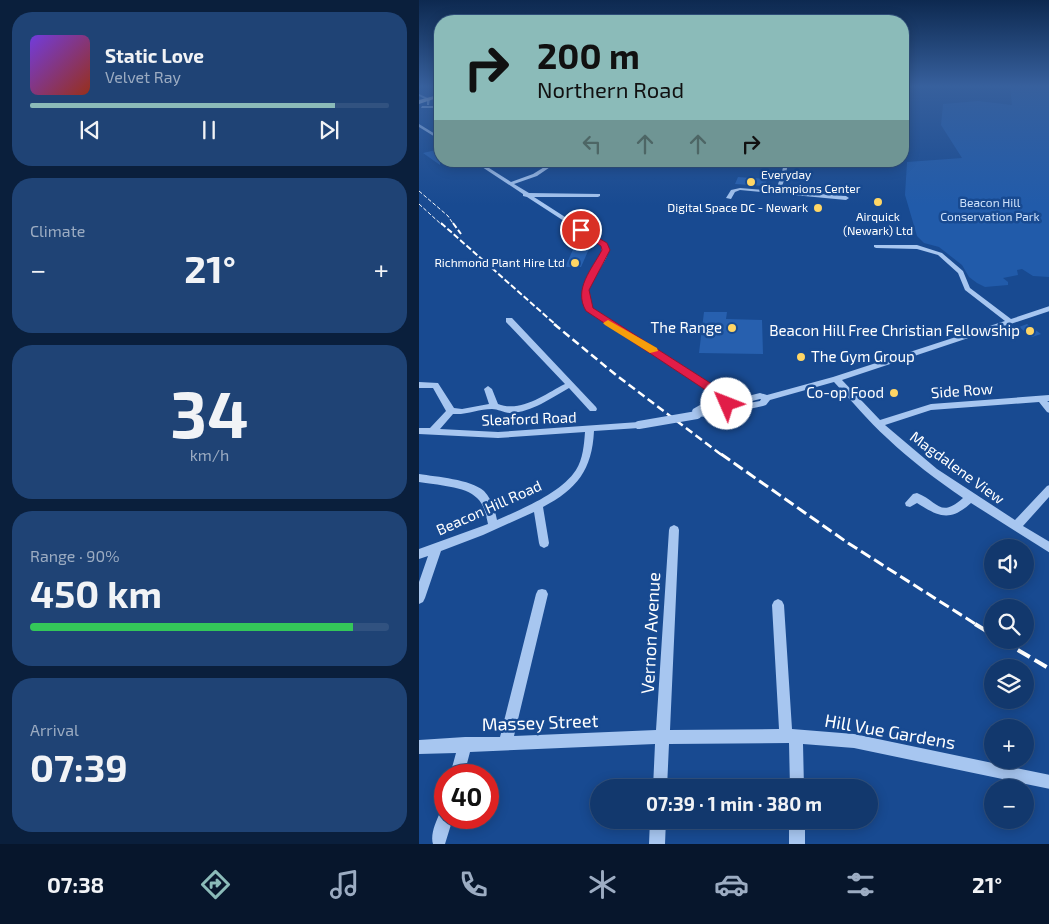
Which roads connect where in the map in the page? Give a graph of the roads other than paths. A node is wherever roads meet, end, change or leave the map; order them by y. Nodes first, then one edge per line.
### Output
1 (421, 126) edge
2 (434, 135) edge
3 (484, 167) edge
4 (548, 167) edge
5 (785, 167) edge
6 (510, 184) junction
7 (778, 192) junction
8 (525, 194) junction
9 (598, 195) dead end
10 (729, 198) dead end
11 (847, 198) dead end
12 (876, 246) dead end
13 (1049, 308) edge
14 (509, 320) dead end
15 (1010, 322) junction
16 (836, 379) junction
17 (419, 385) edge
18 (569, 385) junction
19 (711, 388) junction
20 (488, 389) dead end
21 (1045, 399) edge
22 (494, 406) junction
23 (729, 407) junction
24 (593, 409) dead end
25 (1049, 410) edge
26 (451, 411) junction
27 (696, 413) junction
28 (879, 424) junction
29 (590, 430) junction
30 (419, 431) edge
31 (432, 432) junction
32 (419, 478) edge
33 (1049, 489) edge
34 (970, 498) junction
35 (910, 503) dead end
36 (538, 505) junction
37 (493, 525) junction
38 (1016, 526) junction
39 (673, 530) dead end
40 (544, 543) dead end
41 (436, 548) junction
42 (1049, 548) edge
43 (419, 554) edge
44 (541, 594) dead end
45 (419, 598) edge
46 (778, 605) dead end
47 (791, 736) junction
48 (663, 737) junction
49 (465, 744) junction
50 (505, 744) junction
51 (419, 747) edge
52 (460, 764) edge
53 (661, 779) edge
54 (796, 779) edge
55 (1049, 782) edge
56 (442, 829) edge
57 (658, 829) edge
58 (797, 829) edge
59 (439, 840) dead end
60 (657, 844) edge
61 (797, 844) edge

1 - 2 street
3 - 6 street
4 - 6 street
5 - 7 street
6 - 8 street
7 - 10 street
7 - 11 street
8 - 9 street
8 - 19 street
12 - 15 street
13 - 15 street
14 - 18 street
15 - 16 street
16 - 23 street
16 - 28 street, Magdalene View
17 - 26 street
18 - 22 street
18 - 24 street
19 - 23 street
19 - 27 street
20 - 22 street
21 - 25 street
21 - 28 street, Side Row
22 - 26 street
23 - 27 street
26 - 31 street
27 - 29 street, Sleaford Road, bridge
28 - 34 street, Magdalene View
29 - 31 street, Sleaford Road
29 - 36 street, Beacon Hill Road
30 - 31 street, Sleaford Road
32 - 37 street
33 - 38 street
34 - 35 street
34 - 38 street, Magdalene View
36 - 37 street, Beacon Hill Road
36 - 40 street
37 - 41 street, Beacon Hill Road
38 - 42 street, Magdalene View
39 - 48 street, Vernon Avenue
41 - 43 street, Beacon Hill Road
41 - 45 street
44 - 50 street
46 - 47 street
47 - 48 street, Hill Vue Gardens
47 - 54 street
47 - 55 street, Hill Vue Gardens
48 - 50 street, Massey Street
48 - 53 street, Vernon Avenue
49 - 50 street, Massey Street
49 - 51 street, Massey Street
49 - 52 street
56 - 59 street
57 - 60 street
58 - 61 street

